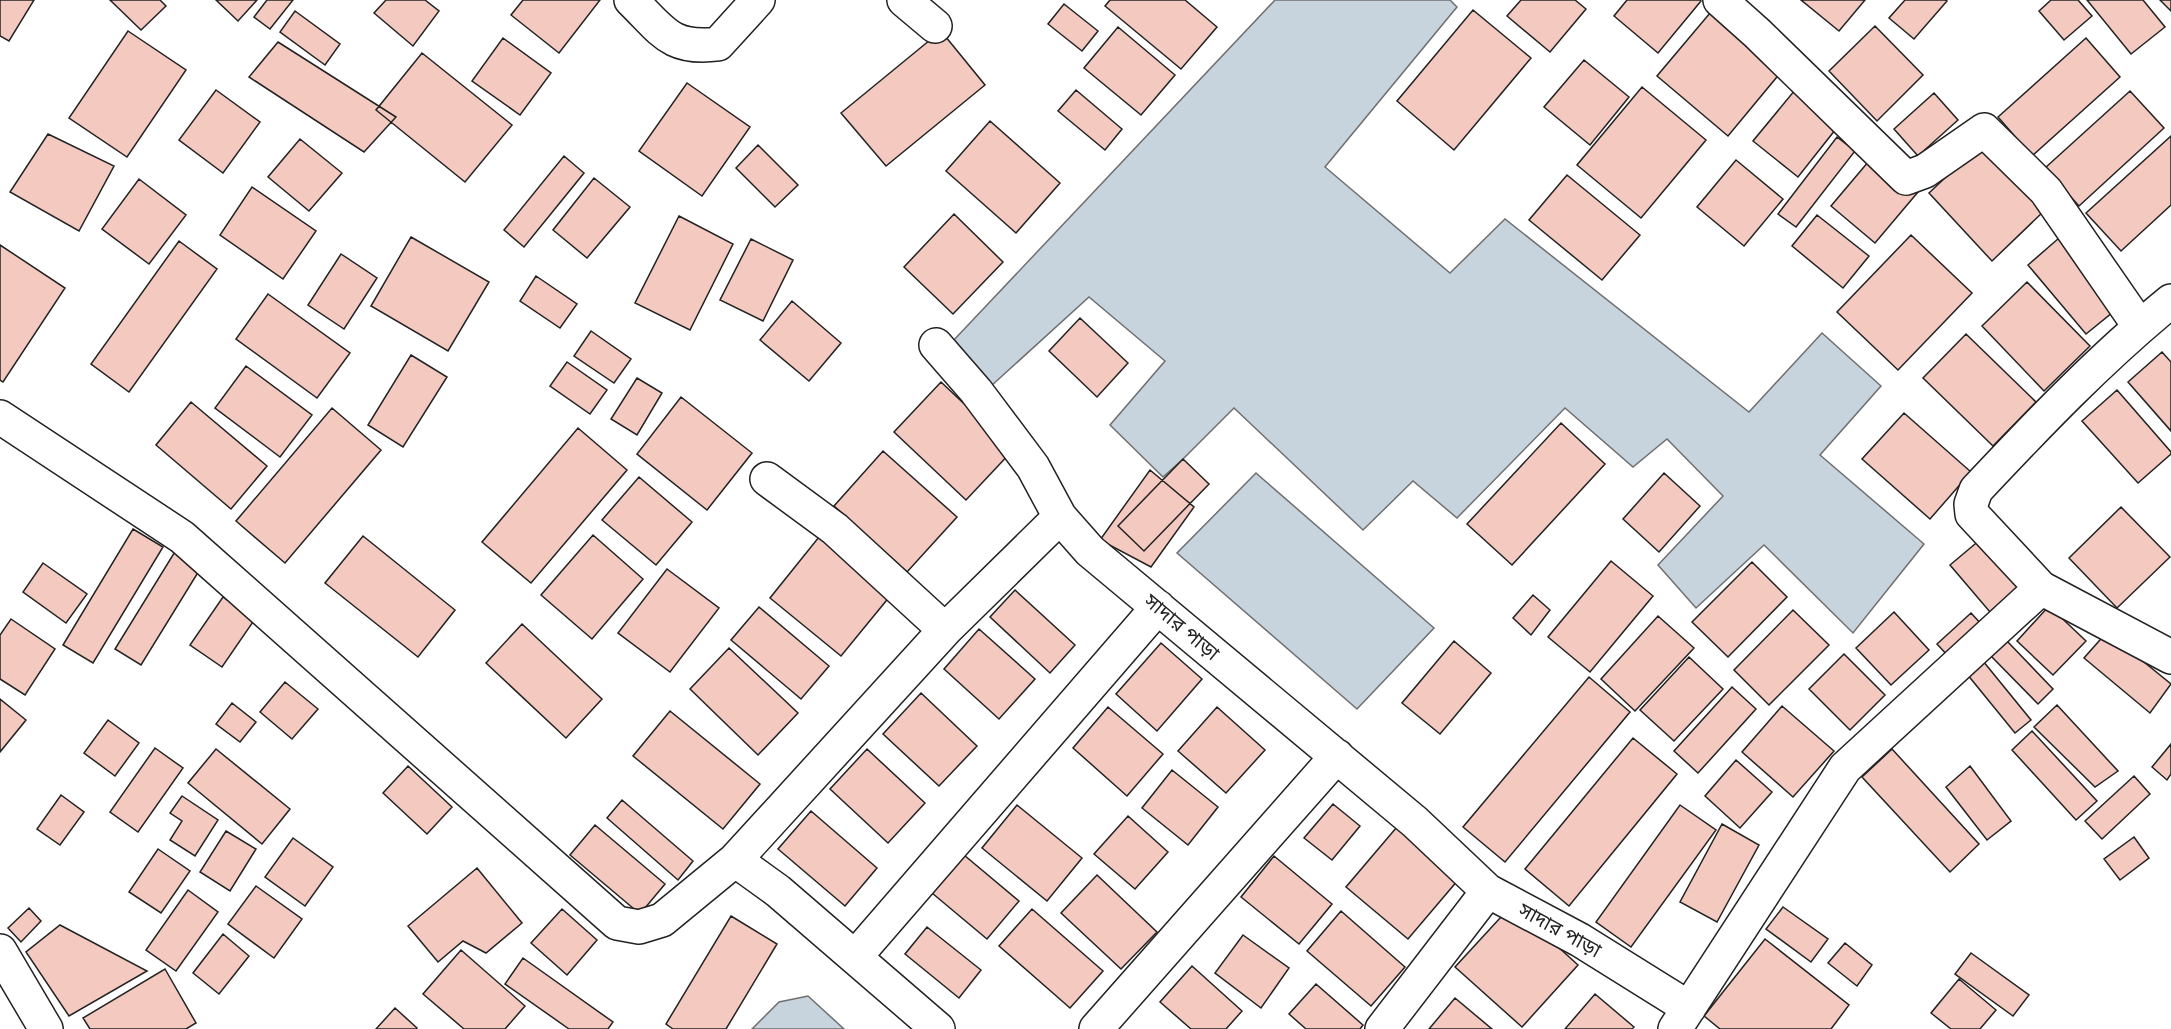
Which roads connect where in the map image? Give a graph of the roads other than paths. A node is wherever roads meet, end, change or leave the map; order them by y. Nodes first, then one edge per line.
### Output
1 (631, 0) edge
2 (758, 0) edge
3 (904, 0) edge
4 (1719, 0) edge
5 (934, 26) dead end
6 (2171, 302) edge
7 (2140, 327) junction
8 (936, 345) dead end
9 (0, 417) edge
10 (767, 478) dead end
11 (1060, 517) junction
12 (2041, 588) junction
13 (1158, 607) junction
14 (945, 630) junction
15 (2171, 657) edge
16 (1337, 756) junction
17 (735, 860) junction
18 (1488, 891) junction
19 (0, 951) edge
20 (855, 957) junction
21 (1682, 1018) edge
22 (46, 1029) edge
23 (938, 1029) edge
24 (1096, 1029) edge
25 (1382, 1029) edge

1 - 2 street
3 - 5 street
4 - 7 street
6 - 7 street
7 - 12 street
8 - 11 street, সাদার পাড়া
9 - 17 street
10 - 14 street
11 - 13 street, সাদার পাড়া
11 - 14 street
12 - 15 street
12 - 21 street
13 - 16 street, সাদার পাড়া
13 - 20 street
14 - 17 street
16 - 18 street, সাদার পাড়া
16 - 24 street
17 - 20 street
18 - 21 street, সাদার পাড়া
18 - 25 street
19 - 22 street
20 - 23 street

